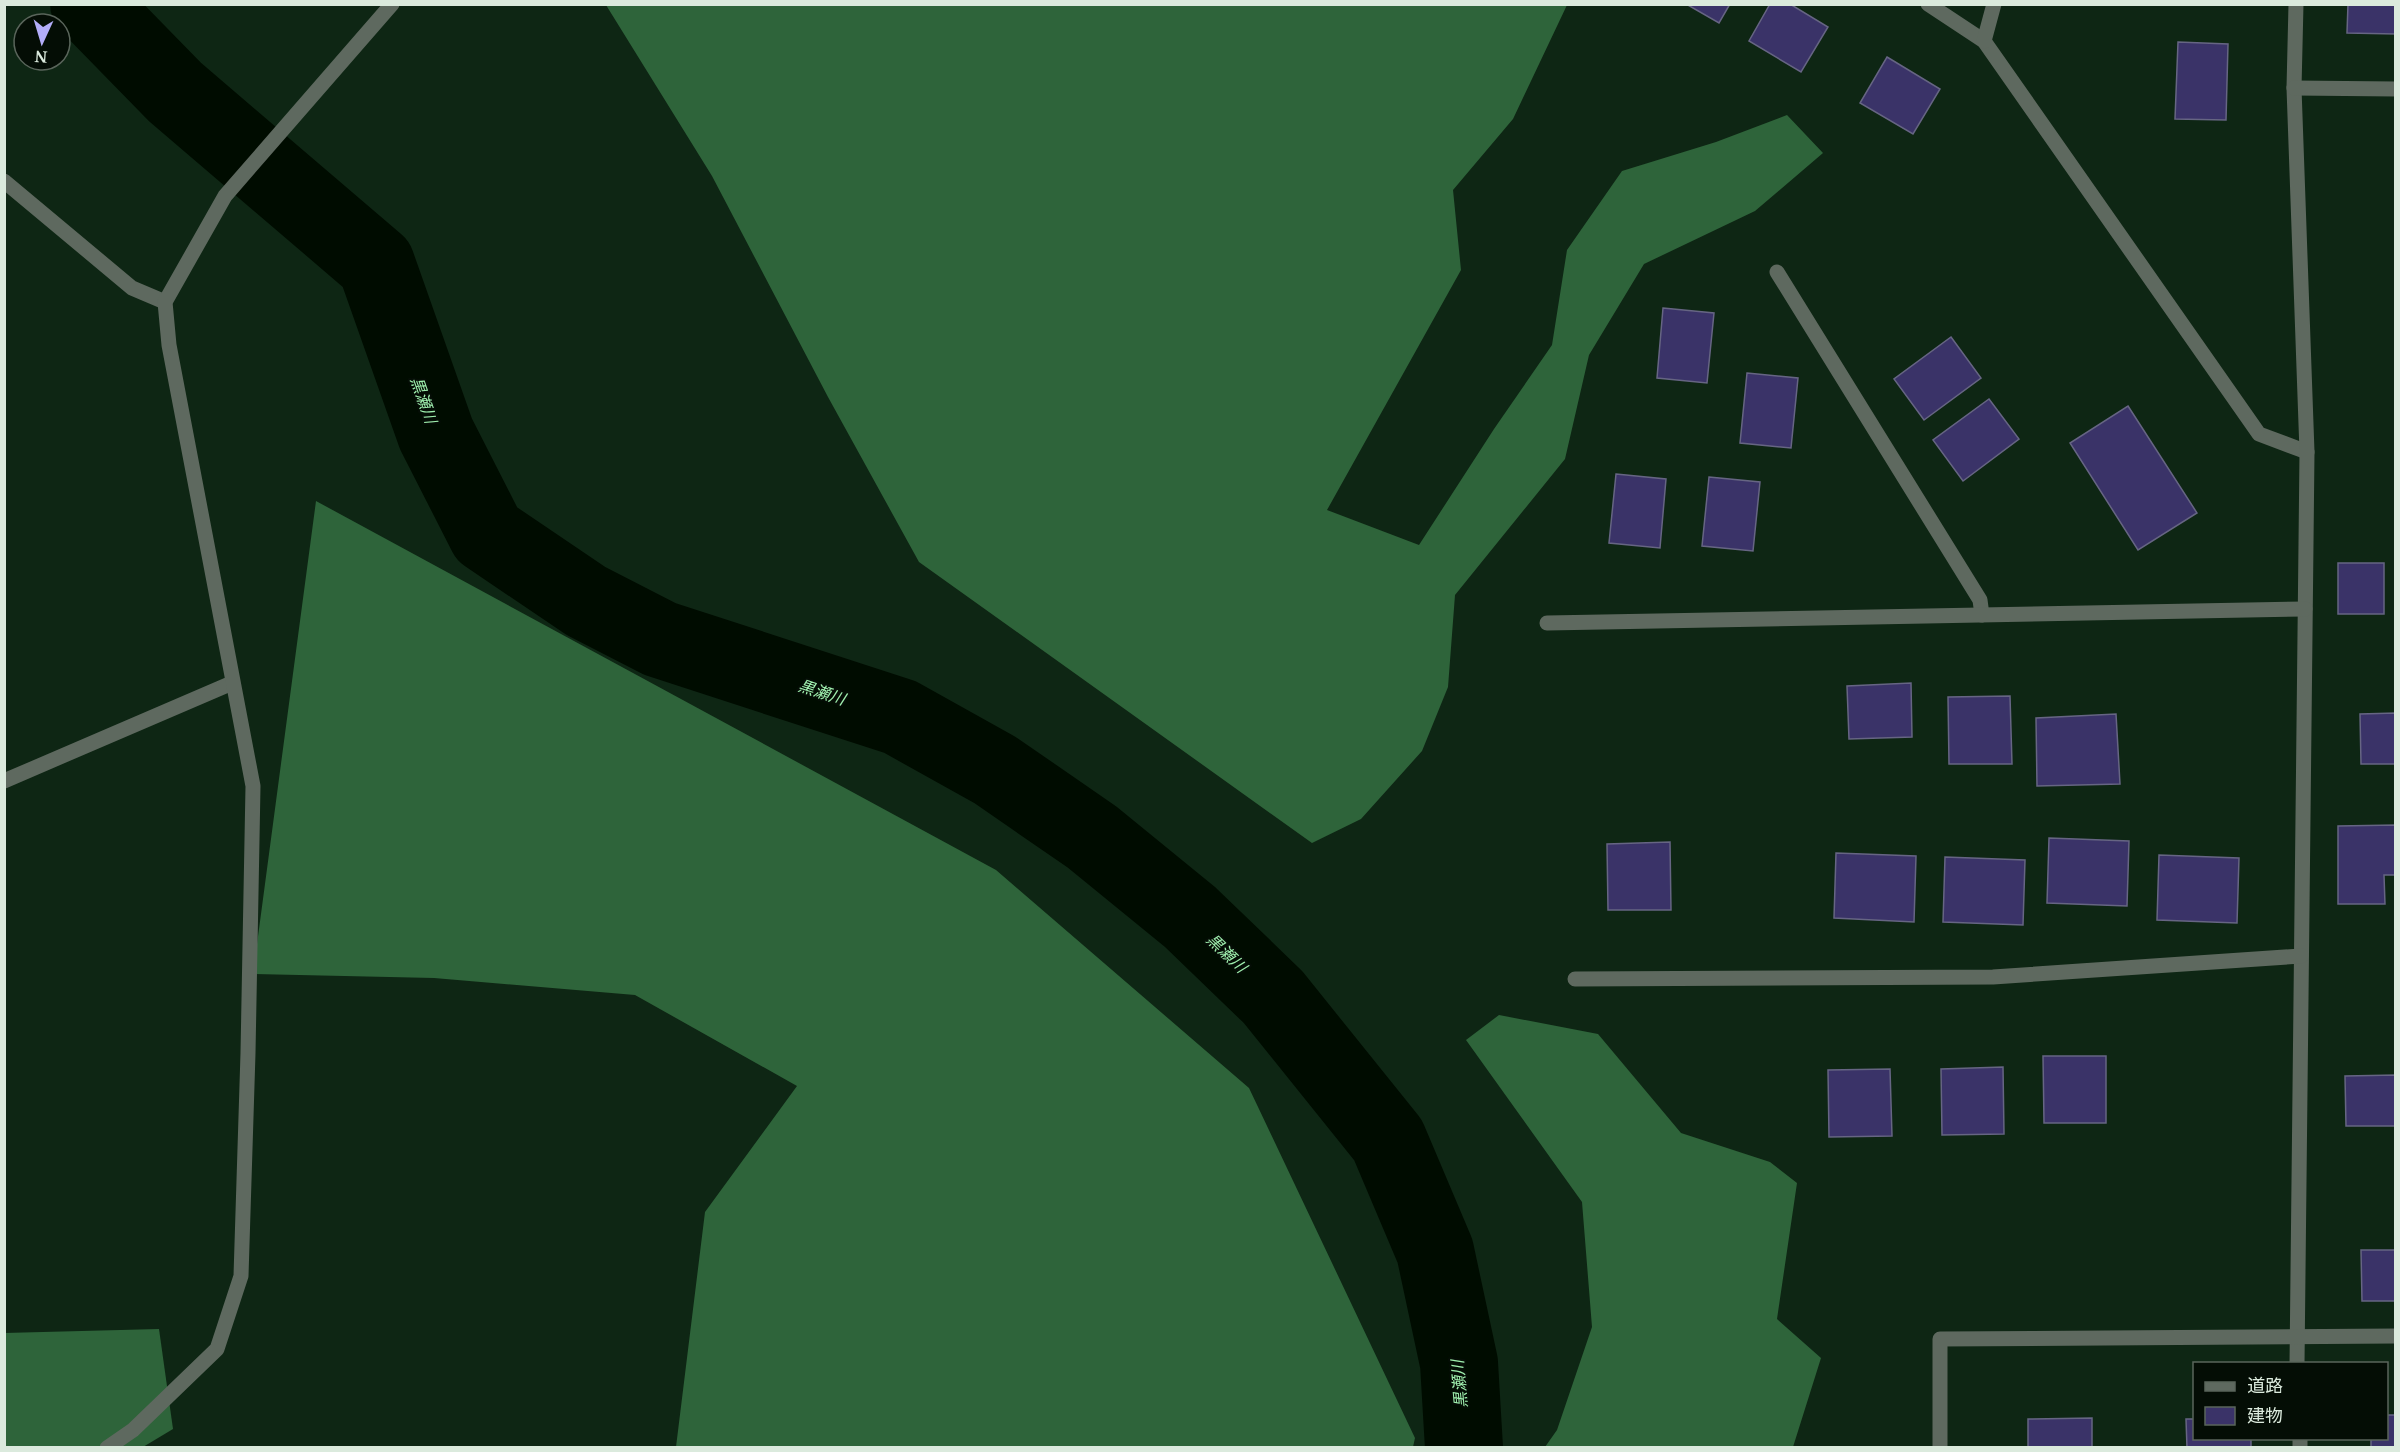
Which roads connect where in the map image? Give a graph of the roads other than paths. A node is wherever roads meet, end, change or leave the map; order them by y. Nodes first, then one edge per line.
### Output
1 (1928, 4) edge
2 (1994, 4) edge
3 (2296, 4) edge
4 (390, 8) edge
5 (1984, 41) junction
6 (2294, 88) junction
7 (2396, 89) edge
8 (4, 181) edge
9 (1777, 272) dead end
10 (165, 302) junction
11 (2307, 452) junction
12 (2305, 609) junction
13 (1982, 615) junction
14 (1547, 623) dead end
15 (232, 683) junction
16 (4, 781) edge
17 (2301, 956) junction
18 (1575, 979) dead end
19 (2396, 1336) edge
20 (2296, 1337) junction
21 (2297, 1362) edge
22 (107, 1448) edge
23 (1940, 1448) edge

1 - 5 street
2 - 5 street
3 - 6 street
4 - 10 street
5 - 11 street
6 - 7 street
6 - 11 street
8 - 10 street
9 - 13 street
10 - 15 street
11 - 12 street
12 - 13 street
12 - 17 street
13 - 14 street
15 - 16 street
15 - 22 street
17 - 18 street
17 - 20 street
19 - 20 street
20 - 21 street
20 - 23 street

